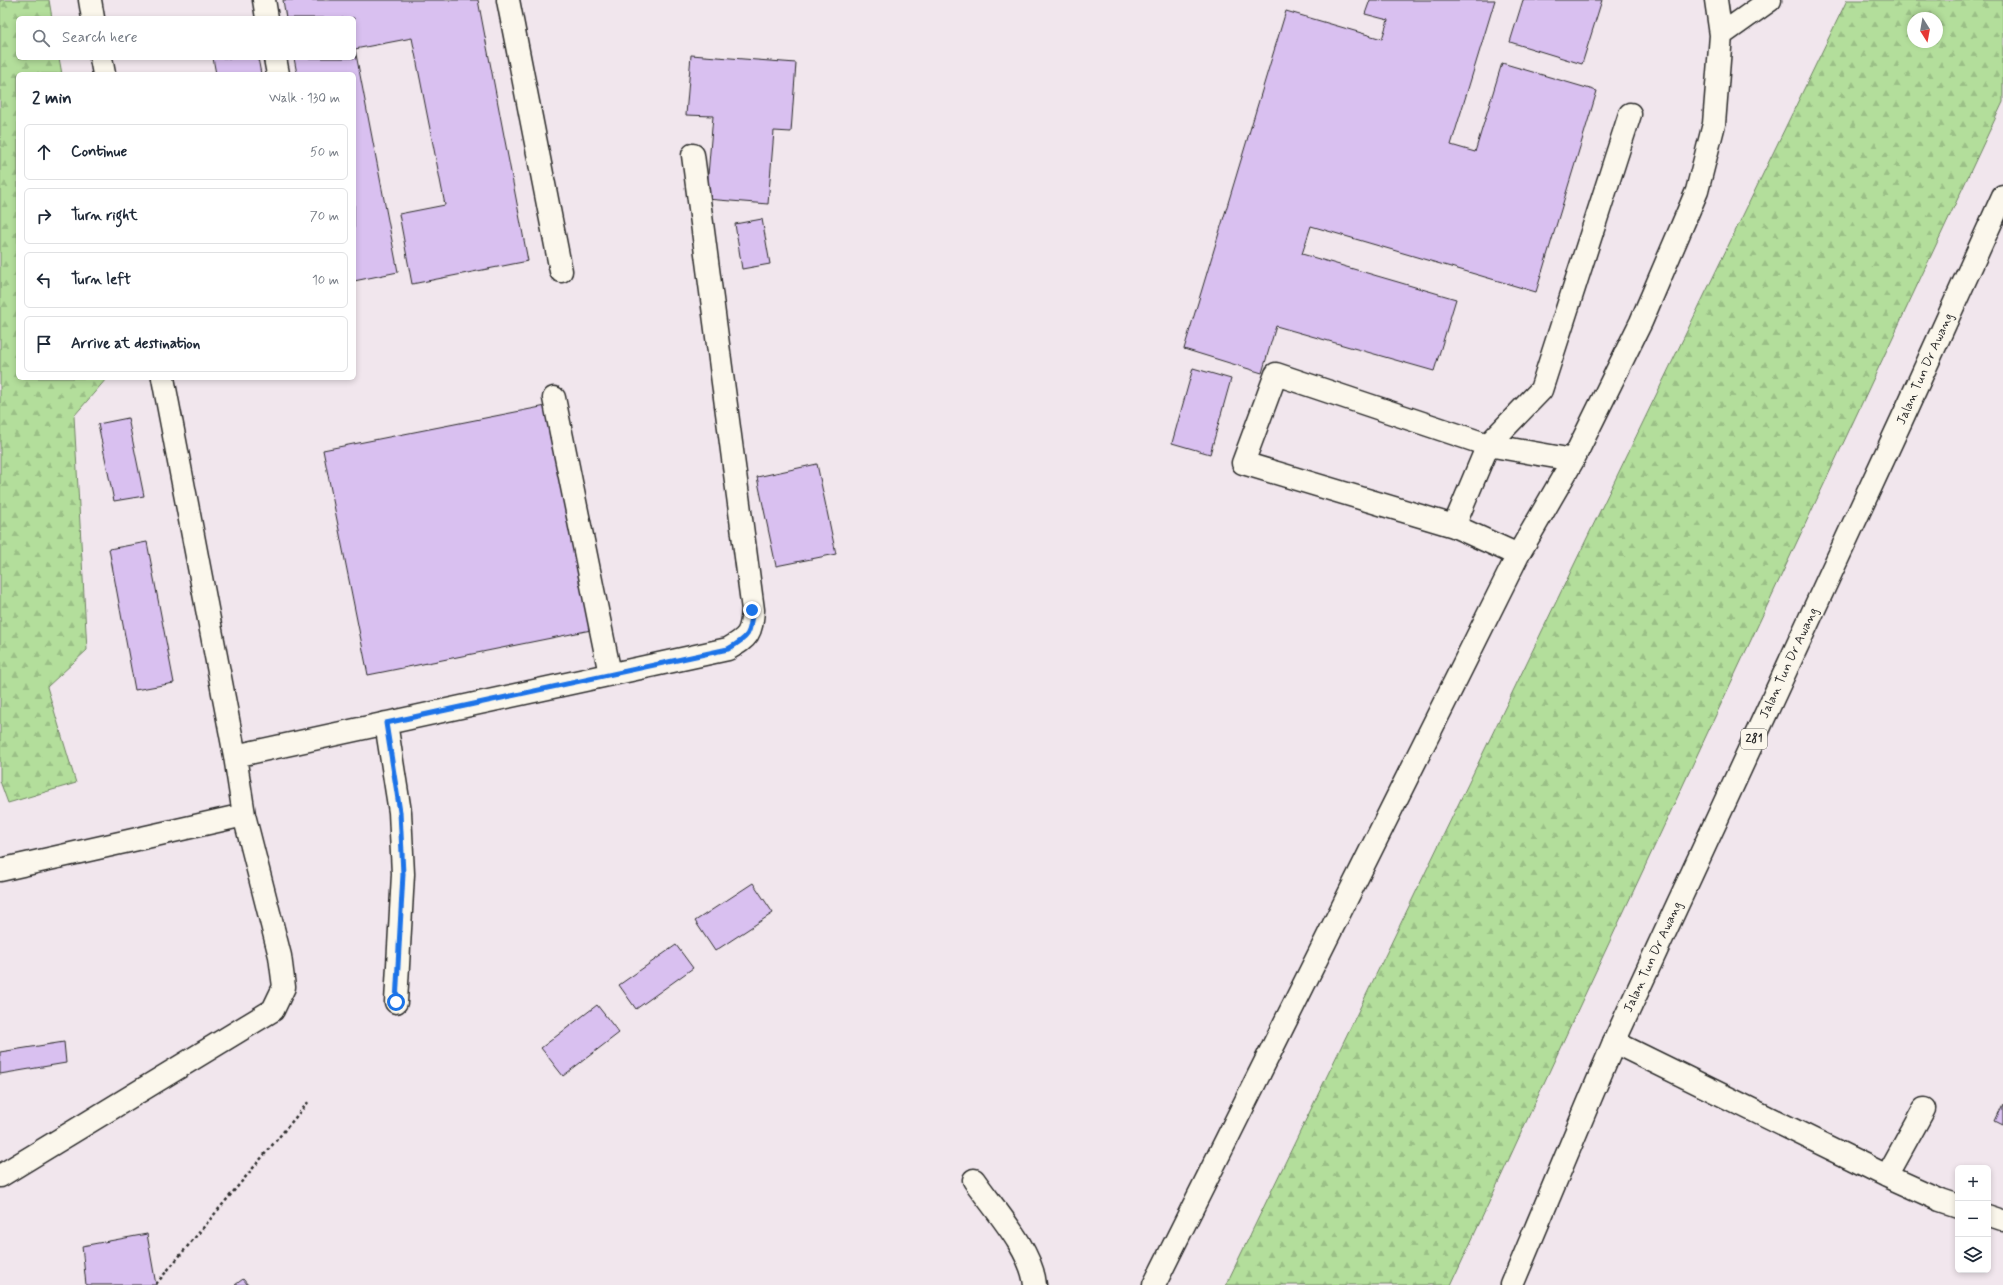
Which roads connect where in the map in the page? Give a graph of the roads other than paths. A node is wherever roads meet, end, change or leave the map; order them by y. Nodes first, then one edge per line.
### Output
1 (90, 0) edge
2 (264, 0) edge
3 (508, 0) edge
4 (1716, 0) edge
5 (1770, 0) edge
6 (93, 16) edge
7 (267, 16) edge
8 (1721, 35) junction
9 (101, 60) edge
10 (275, 60) edge
11 (104, 72) edge
12 (278, 72) edge
13 (1630, 114) dead end
14 (693, 155) dead end
15 (2003, 196) edge
16 (561, 271) dead end
17 (163, 380) edge
18 (554, 398) dead end
19 (1488, 445) junction
20 (1574, 460) junction
21 (1454, 526) junction
22 (1518, 556) junction
23 (610, 674) junction
24 (386, 723) junction
25 (235, 756) junction
26 (244, 815) junction
27 (0, 870) edge
28 (396, 1002) dead end
29 (1614, 1042) junction
30 (1924, 1108) dead end
31 (0, 1176) edge
32 (1887, 1176) junction
33 (974, 1180) dead end
34 (1955, 1205) edge
35 (1991, 1217) edge
36 (2003, 1221) edge
37 (1035, 1285) edge
38 (1154, 1285) edge
39 (1512, 1285) edge

1 - 6 street
2 - 7 street
3 - 16 street
4 - 8 street
5 - 8 street
8 - 20 street
9 - 11 street
10 - 12 street
13 - 19 street
14 - 23 street
15 - 29 street, Jalan Tun Dr Awang / 281
17 - 25 street
18 - 23 street
19 - 20 street
19 - 21 street
19 - 21 street
20 - 22 street
21 - 22 street
22 - 38 street
23 - 24 street
24 - 25 street
24 - 28 street
25 - 26 street
26 - 27 street
26 - 31 street
29 - 32 street
29 - 39 street, Jalan Tun Dr Awang / 281
30 - 32 street
32 - 34 street
33 - 37 street
35 - 36 street

